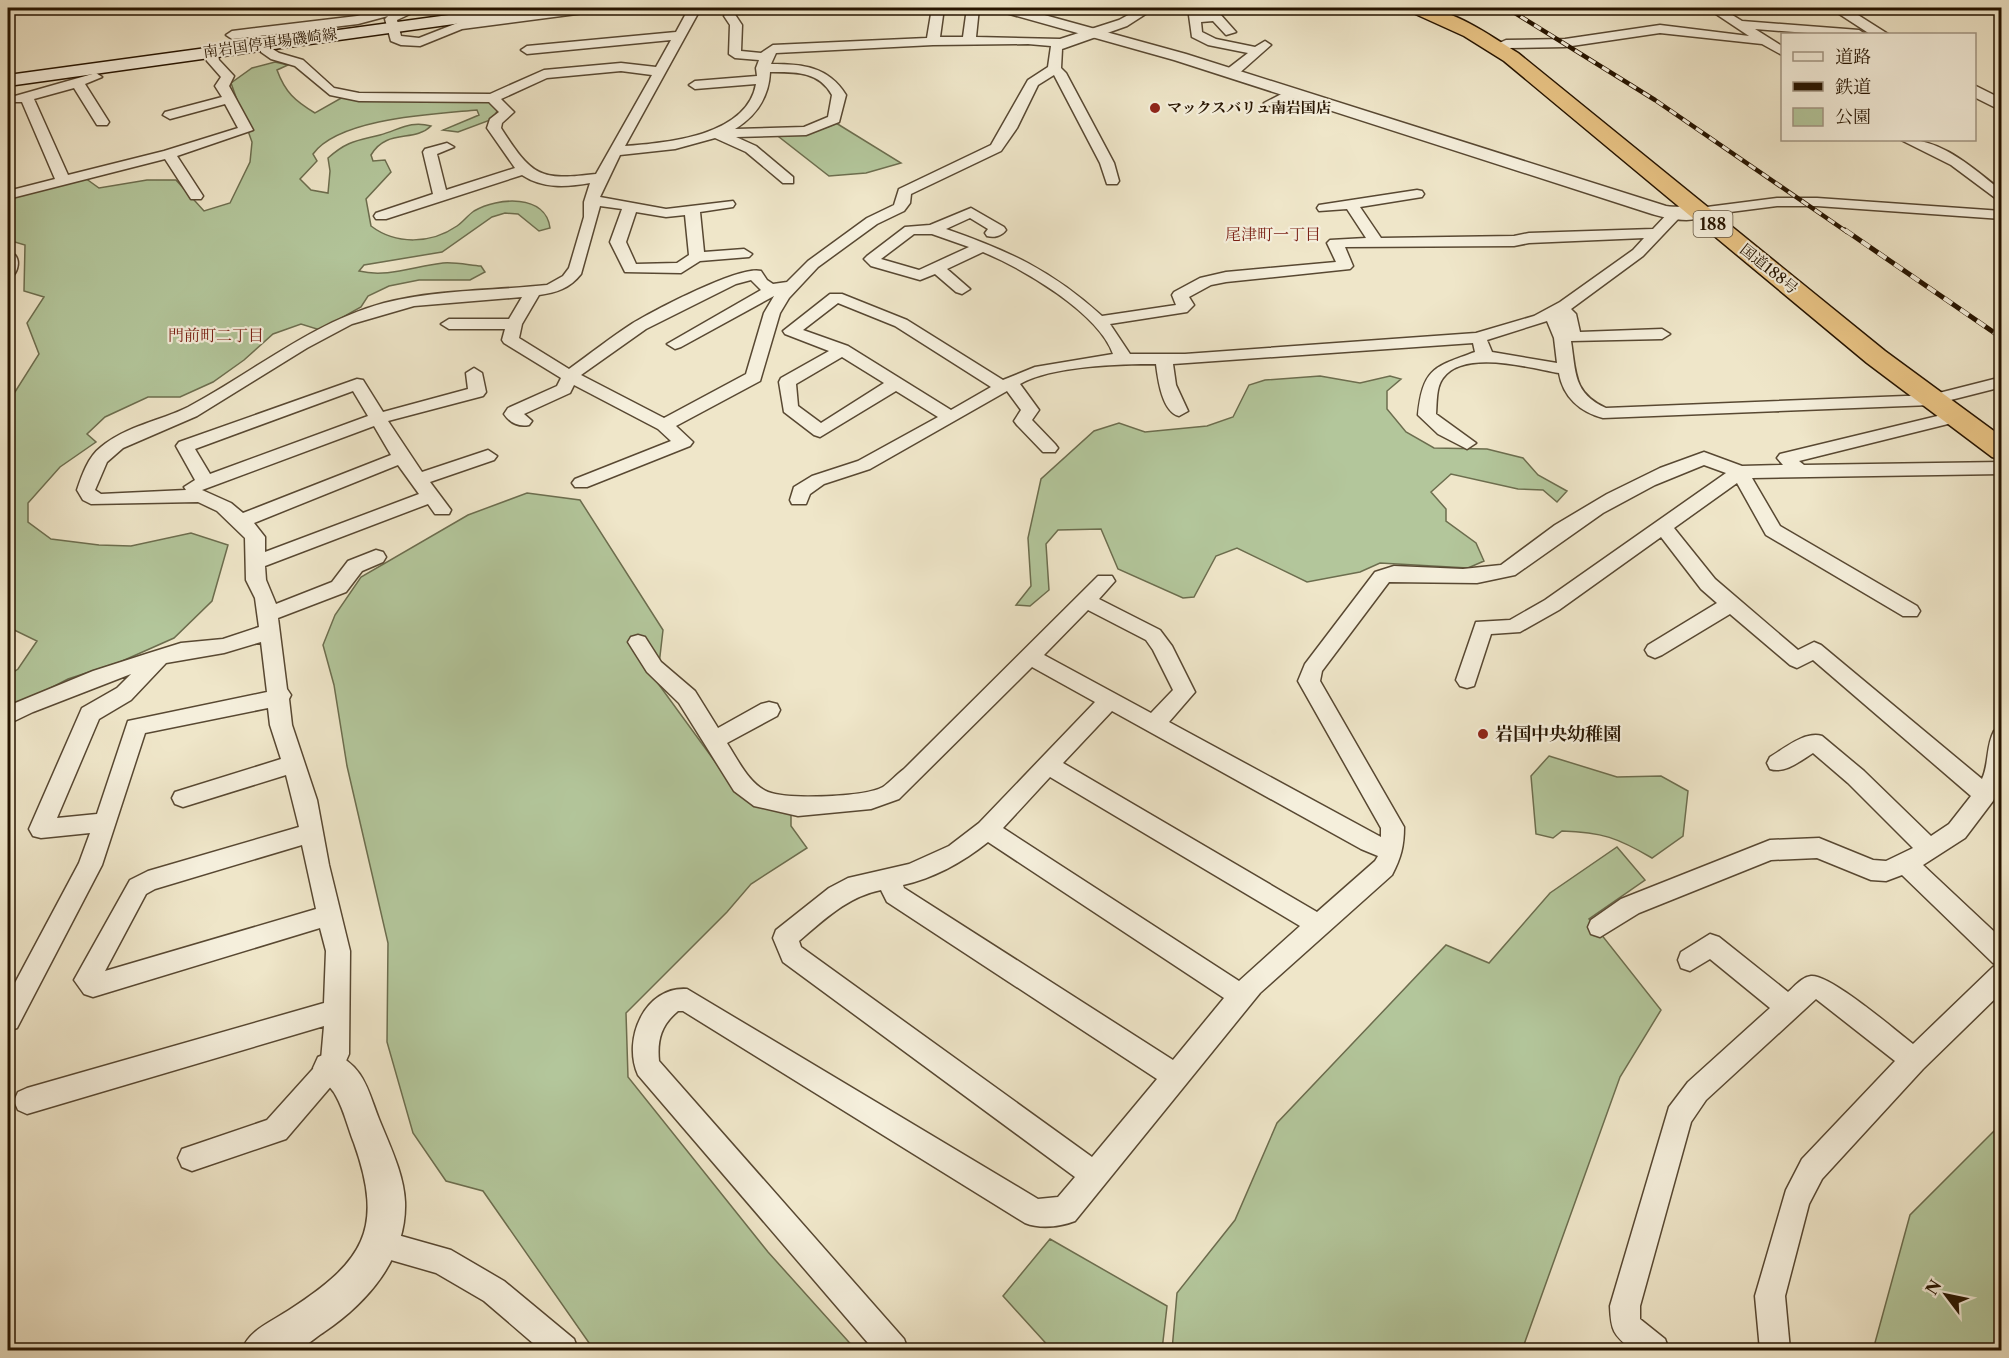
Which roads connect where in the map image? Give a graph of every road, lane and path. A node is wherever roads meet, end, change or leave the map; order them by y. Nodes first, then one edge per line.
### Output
1 (28, 8) edge
2 (458, 8) edge
3 (533, 8) edge
4 (592, 8) edge
5 (695, 8) edge
6 (938, 8) edge
7 (973, 8) edge
8 (1004, 8) edge
9 (1149, 8) edge
10 (1418, 8) edge
11 (1713, 8) edge
12 (1837, 8) edge
13 (8, 10) edge
14 (1195, 13) edge
15 (730, 16) dead end
16 (395, 19) junction
17 (503, 21) junction
18 (1738, 24) junction
19 (1095, 32) junction
20 (1230, 32) dead end
21 (1847, 33) edge
22 (1878, 33) edge
23 (232, 35) dead end
24 (681, 35) junction
25 (1763, 40) junction
26 (933, 41) junction
27 (969, 41) junction
28 (521, 42) junction
29 (265, 43) junction
30 (1061, 43) junction
31 (1496, 47) junction
32 (212, 50) junction
33 (1781, 50) edge
34 (763, 68) junction
35 (1054, 69) junction
36 (661, 72) junction
37 (544, 74) junction
38 (1230, 74) junction
39 (96, 76) dead end
40 (14, 80) edge
41 (76, 83) junction
42 (695, 85) dead end
43 (1976, 91) edge
44 (1291, 93) junction
45 (492, 98) junction
46 (18, 100) edge
47 (227, 100) junction
48 (1271, 104) dead end
49 (2001, 106) edge
50 (170, 115) dead end
51 (102, 122) dead end
52 (717, 134) junction
53 (1910, 141) edge
54 (447, 147) dead end
55 (616, 151) junction
56 (169, 154) junction
57 (522, 170) junction
58 (600, 178) junction
59 (788, 180) dead end
60 (1112, 181) dead end
61 (64, 182) junction
62 (1417, 194) dead end
63 (8, 195) edge
64 (440, 195) junction
65 (196, 196) dead end
66 (2001, 200) edge
67 (591, 202) junction
68 (728, 204) dead end
69 (1351, 204) junction
70 (633, 206) junction
71 (1324, 208) dead end
72 (692, 209) junction
73 (1699, 212) junction
74 (1675, 214) junction
75 (2001, 215) edge
76 (381, 216) dead end
77 (933, 229) junction
78 (992, 233) dead end
79 (1658, 233) junction
80 (1376, 242) junction
81 (982, 247) junction
82 (744, 254) dead end
83 (697, 256) junction
84 (937, 268) junction
85 (795, 281) junction
86 (962, 289) dead end
87 (772, 290) junction
88 (532, 291) junction
89 (1555, 311) junction
90 (1100, 321) junction
91 (449, 324) dead end
92 (514, 324) junction
93 (1662, 334) dead end
94 (675, 344) dead end
95 (1480, 346) junction
96 (842, 350) junction
97 (1123, 359) junction
98 (1164, 360) junction
99 (1566, 369) junction
100 (474, 373) dead end
101 (571, 375) junction
102 (2001, 382) edge
103 (896, 383) junction
104 (1006, 385) junction
105 (1931, 400) junction
106 (1179, 411) dead end
107 (950, 417) junction
108 (1954, 417) junction
109 (377, 419) junction
110 (523, 421) dead end
111 (664, 425) junction
112 (1467, 443) dead end
113 (1049, 448) dead end
114 (2001, 451) edge
115 (488, 456) dead end
116 (401, 458) junction
117 (2001, 468) edge
118 (1799, 471) junction
119 (1740, 472) junction
120 (419, 480) junction
121 (205, 482) junction
122 (581, 483) dead end
123 (178, 498) junction
124 (799, 500) dead end
125 (242, 522) junction
126 (1662, 526) junction
127 (375, 557) dead end
128 (255, 563) junction
129 (1106, 581) dead end
130 (1086, 602) junction
131 (1731, 604) junction
132 (1910, 611) dead end
133 (269, 623) junction
134 (638, 642) dead end
135 (1654, 650) dead end
136 (1031, 657) junction
137 (156, 658) junction
138 (1467, 680) dead end
139 (280, 695) junction
140 (1110, 699) junction
141 (769, 710) dead end
142 (8, 716) edge
143 (1155, 723) junction
144 (2001, 737) edge
145 (713, 741) junction
146 (1778, 763) dead end
147 (293, 764) junction
148 (1048, 765) junction
149 (1985, 795) junction
150 (183, 798) dead end
151 (106, 822) junction
152 (987, 830) junction
153 (311, 833) junction
154 (1930, 850) junction
155 (1392, 851) junction
156 (1906, 864) junction
157 (888, 878) junction
158 (330, 915) junction
159 (1319, 925) junction
160 (1600, 927) dead end
161 (2001, 955) edge
162 (1690, 960) dead end
163 (2001, 975) edge
164 (1242, 996) junction
165 (1788, 1007) junction
166 (337, 1011) junction
167 (8, 1020) edge
168 (1914, 1060) junction
169 (330, 1068) junction
170 (1177, 1077) junction
171 (27, 1101) dead end
172 (192, 1158) dead end
173 (1096, 1176) junction
174 (380, 1244) junction
175 (261, 1350) edge
176 (563, 1350) edge
177 (893, 1350) edge
178 (1653, 1350) edge
179 (1775, 1350) edge

1 - 13 street
2 - 16 street
3 - 16 main road, 南岩国停車場磯崎線
4 - 17 street
5 - 24 street
6 - 26 street
7 - 27 street
8 - 19 street
9 - 19 street
10 - 31 highway, 国道188号 / 188
11 - 18 street
12 - 22 street
14 - 20 street
14 - 38 street
15 - 34 street
16 - 17 street
16 - 23 street
16 - 29 main road, 南岩国停車場磯崎線
17 - 28 street
18 - 21 street
18 - 25 street
19 - 30 street
19 - 38 street
24 - 28 street
24 - 36 street
25 - 31 street
25 - 33 street
26 - 27 street
26 - 34 street
27 - 30 street
28 - 37 street
29 - 32 main road, 南岩国停車場磯崎線
29 - 45 street
30 - 35 street
31 - 73 highway, 国道188号 / 188
32 - 40 main road, 南岩国停車場磯崎線
32 - 47 street
34 - 42 street
34 - 52 street
34 - 52 street
35 - 60 street
35 - 85 street
36 - 37 street
36 - 55 street
37 - 45 street
38 - 44 street
39 - 41 street
40 - 46 street
41 - 46 street
41 - 51 street
43 - 49 street
44 - 48 street
44 - 74 street
45 - 57 street
46 - 61 street
47 - 50 street
47 - 56 street
52 - 55 street
52 - 59 street
53 - 66 street
54 - 64 street
55 - 58 street
56 - 61 street
56 - 65 street
57 - 58 street
57 - 64 street
58 - 67 street
61 - 63 street
62 - 69 street
64 - 76 street
67 - 70 street
67 - 88 street
68 - 72 street
69 - 71 street
69 - 80 street
70 - 72 street
70 - 83 street
72 - 83 street
73 - 74 street
73 - 75 street
73 - 105 highway, 国道188号 / 188
74 - 79 street
77 - 78 street
77 - 81 street
77 - 84 street
79 - 80 street
79 - 89 street
80 - 90 street
81 - 84 street
81 - 90 street
82 - 83 street
84 - 86 street
85 - 87 street
85 - 111 street
87 - 94 street
87 - 101 street
88 - 92 street
88 - 123 street
89 - 93 street
89 - 95 street
89 - 99 street
90 - 97 street
91 - 92 street
92 - 101 street
95 - 98 street
95 - 99 street
95 - 112 street
96 - 103 street
96 - 103 street
96 - 104 street
97 - 98 street
97 - 104 street
98 - 106 street
99 - 105 street
100 - 109 street
101 - 110 street
101 - 111 street
102 - 105 street
103 - 107 street
104 - 107 street
104 - 113 street
105 - 108 highway, 国道188号 / 188
107 - 124 street
108 - 114 highway, 国道188号 / 188
108 - 118 street
109 - 116 street
109 - 121 street
109 - 121 street
111 - 122 street
115 - 120 street
116 - 120 street
116 - 125 street
117 - 118 street
118 - 119 street
119 - 126 street
119 - 132 street
119 - 155 street
120 - 128 street
121 - 123 street
123 - 125 street
125 - 128 street
126 - 131 street
126 - 138 street
127 - 133 street
128 - 133 street
129 - 130 street
130 - 136 street
130 - 143 street
131 - 135 street
131 - 149 street
133 - 137 street
133 - 139 street
134 - 145 street
136 - 140 street
136 - 145 street
137 - 142 street
137 - 151 street
139 - 147 street
139 - 151 street
140 - 143 street
140 - 148 street
141 - 145 street
143 - 155 street
144 - 149 street
146 - 154 street
147 - 150 street
147 - 153 street
148 - 152 street
148 - 159 street
149 - 154 street
151 - 167 street
152 - 157 street
152 - 164 street
153 - 158 street
153 - 158 street
154 - 156 street
155 - 159 street
156 - 160 street
156 - 161 street
157 - 170 street
157 - 173 street
158 - 166 street
159 - 164 street
162 - 165 street
163 - 168 street
164 - 170 street
165 - 168 street
165 - 178 street
166 - 169 street
166 - 171 street
168 - 179 street
169 - 172 street
169 - 174 street
170 - 173 street
173 - 177 street
174 - 175 street
174 - 176 street

